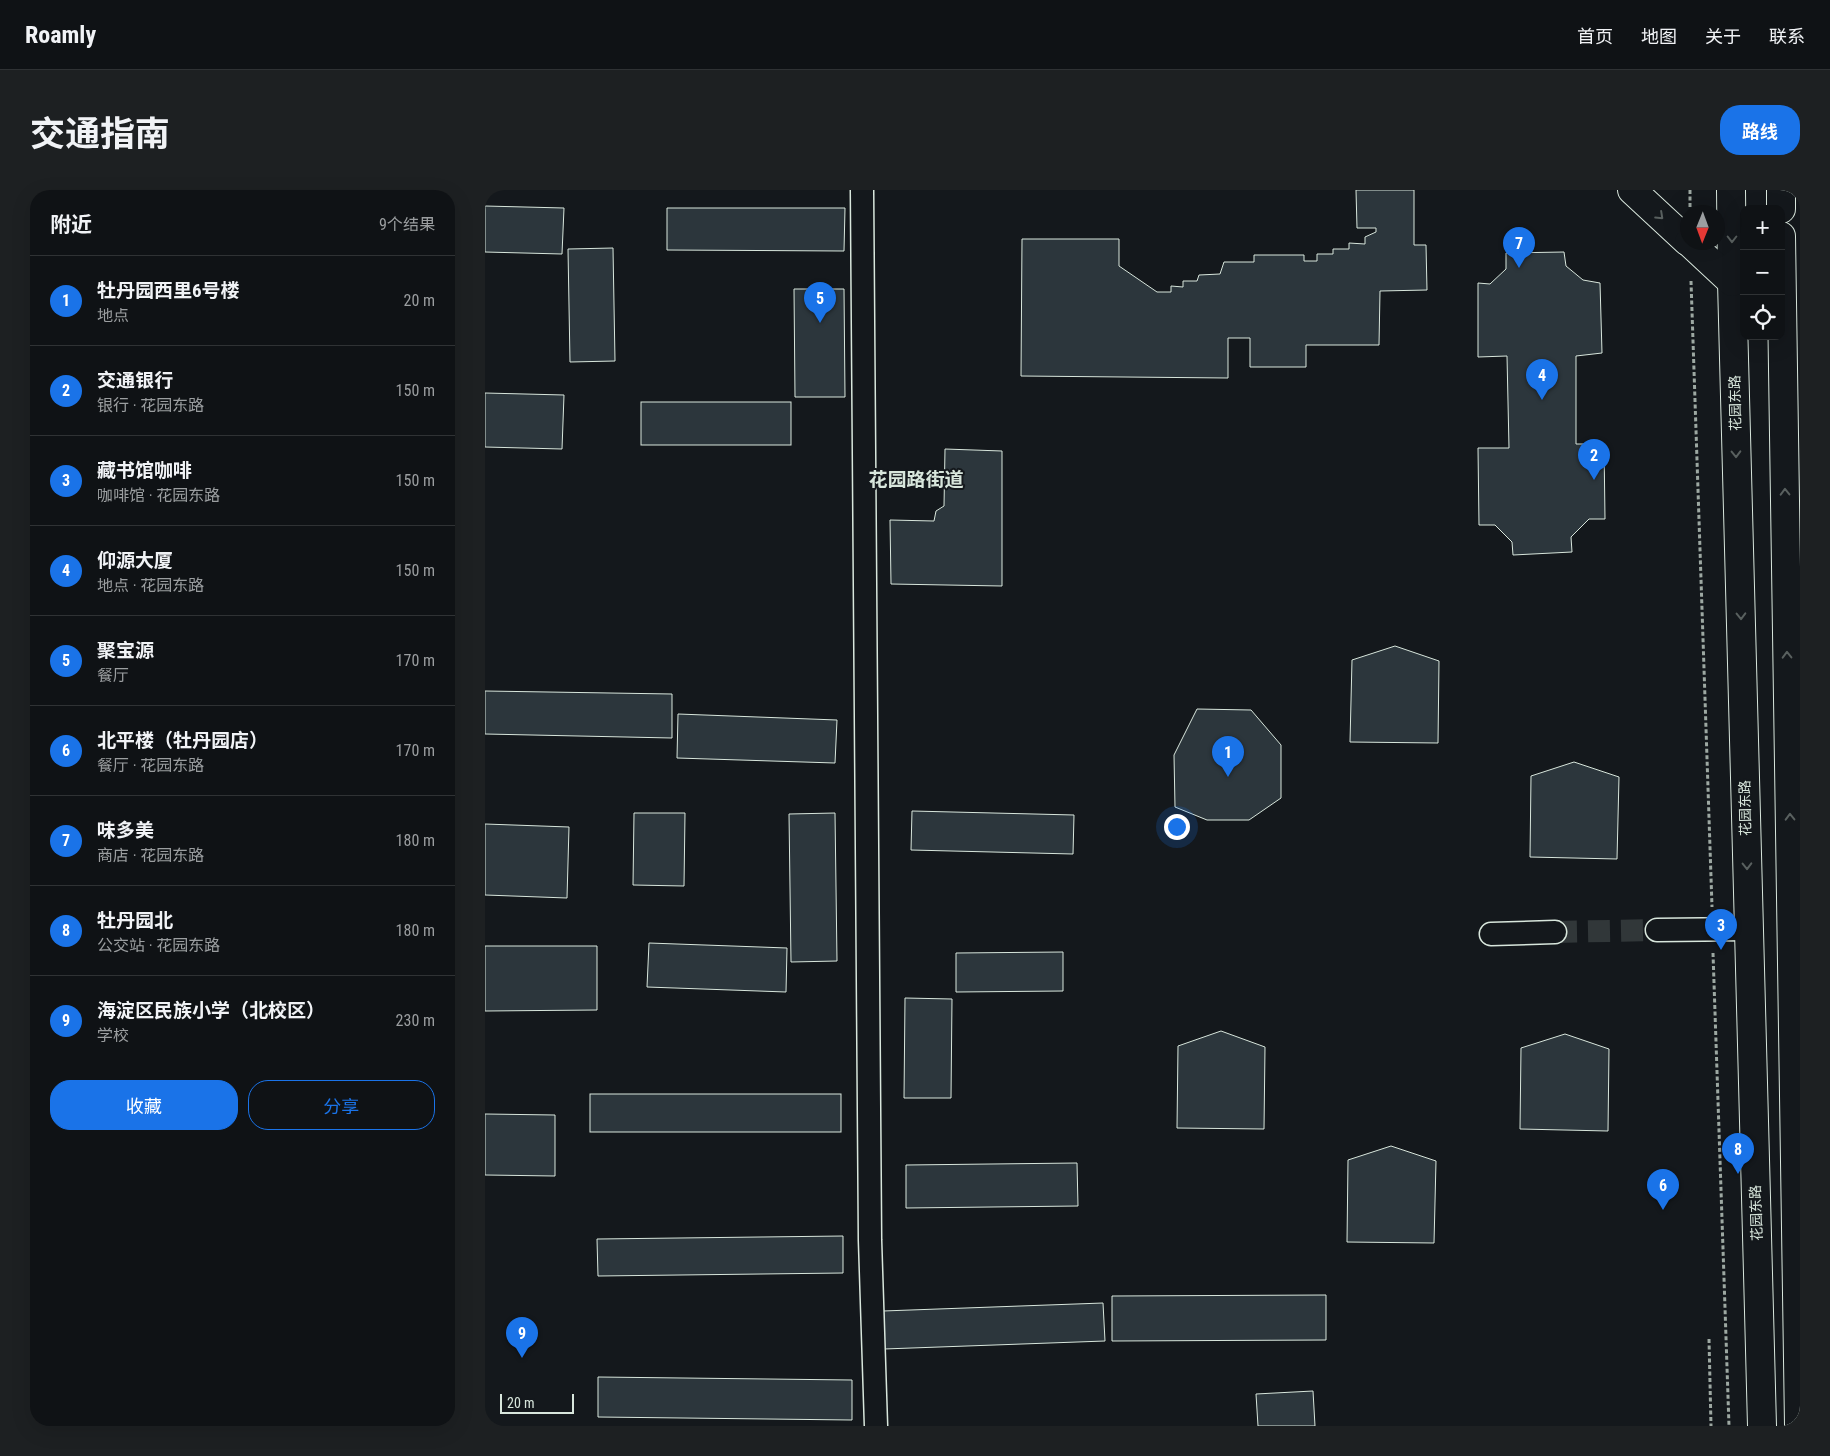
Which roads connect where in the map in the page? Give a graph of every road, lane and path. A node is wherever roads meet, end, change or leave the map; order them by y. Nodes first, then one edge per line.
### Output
1 (862, 190) edge
2 (1632, 190) edge
3 (1690, 190) edge
4 (1731, 190) edge
5 (1781, 190) edge
6 (1690, 205) edge
7 (1781, 205) edge
8 (1680, 234) edge
9 (1689, 250) edge
10 (1698, 250) edge
11 (1781, 250) edge
12 (1732, 282) junction
13 (1800, 569) edge
14 (1787, 604) junction
15 (1749, 929) junction
16 (1657, 930) tunnel mouth
17 (1712, 931) junction
18 (1555, 932) tunnel mouth
19 (1491, 934) dead end
20 (1709, 1339) dead end
21 (876, 1426) edge
22 (1711, 1426) edge
23 (1729, 1426) edge
24 (1762, 1426) edge
25 (1799, 1426) edge

1 - 21 street
2 -> 8 main road
3 - 6 path
4 -> 12 main road, 花园东路
5 - 7 main road
9 - 17 path
10 - 12 main road
14 -> 11 main road
12 -> 15 main road, 花园东路
13 - 14 main road
25 -> 14 main road
15 - 17 street
15 - 24 main road, 花园东路
16 - 17 street
17 - 23 path
18 - 19 street
20 - 22 path

